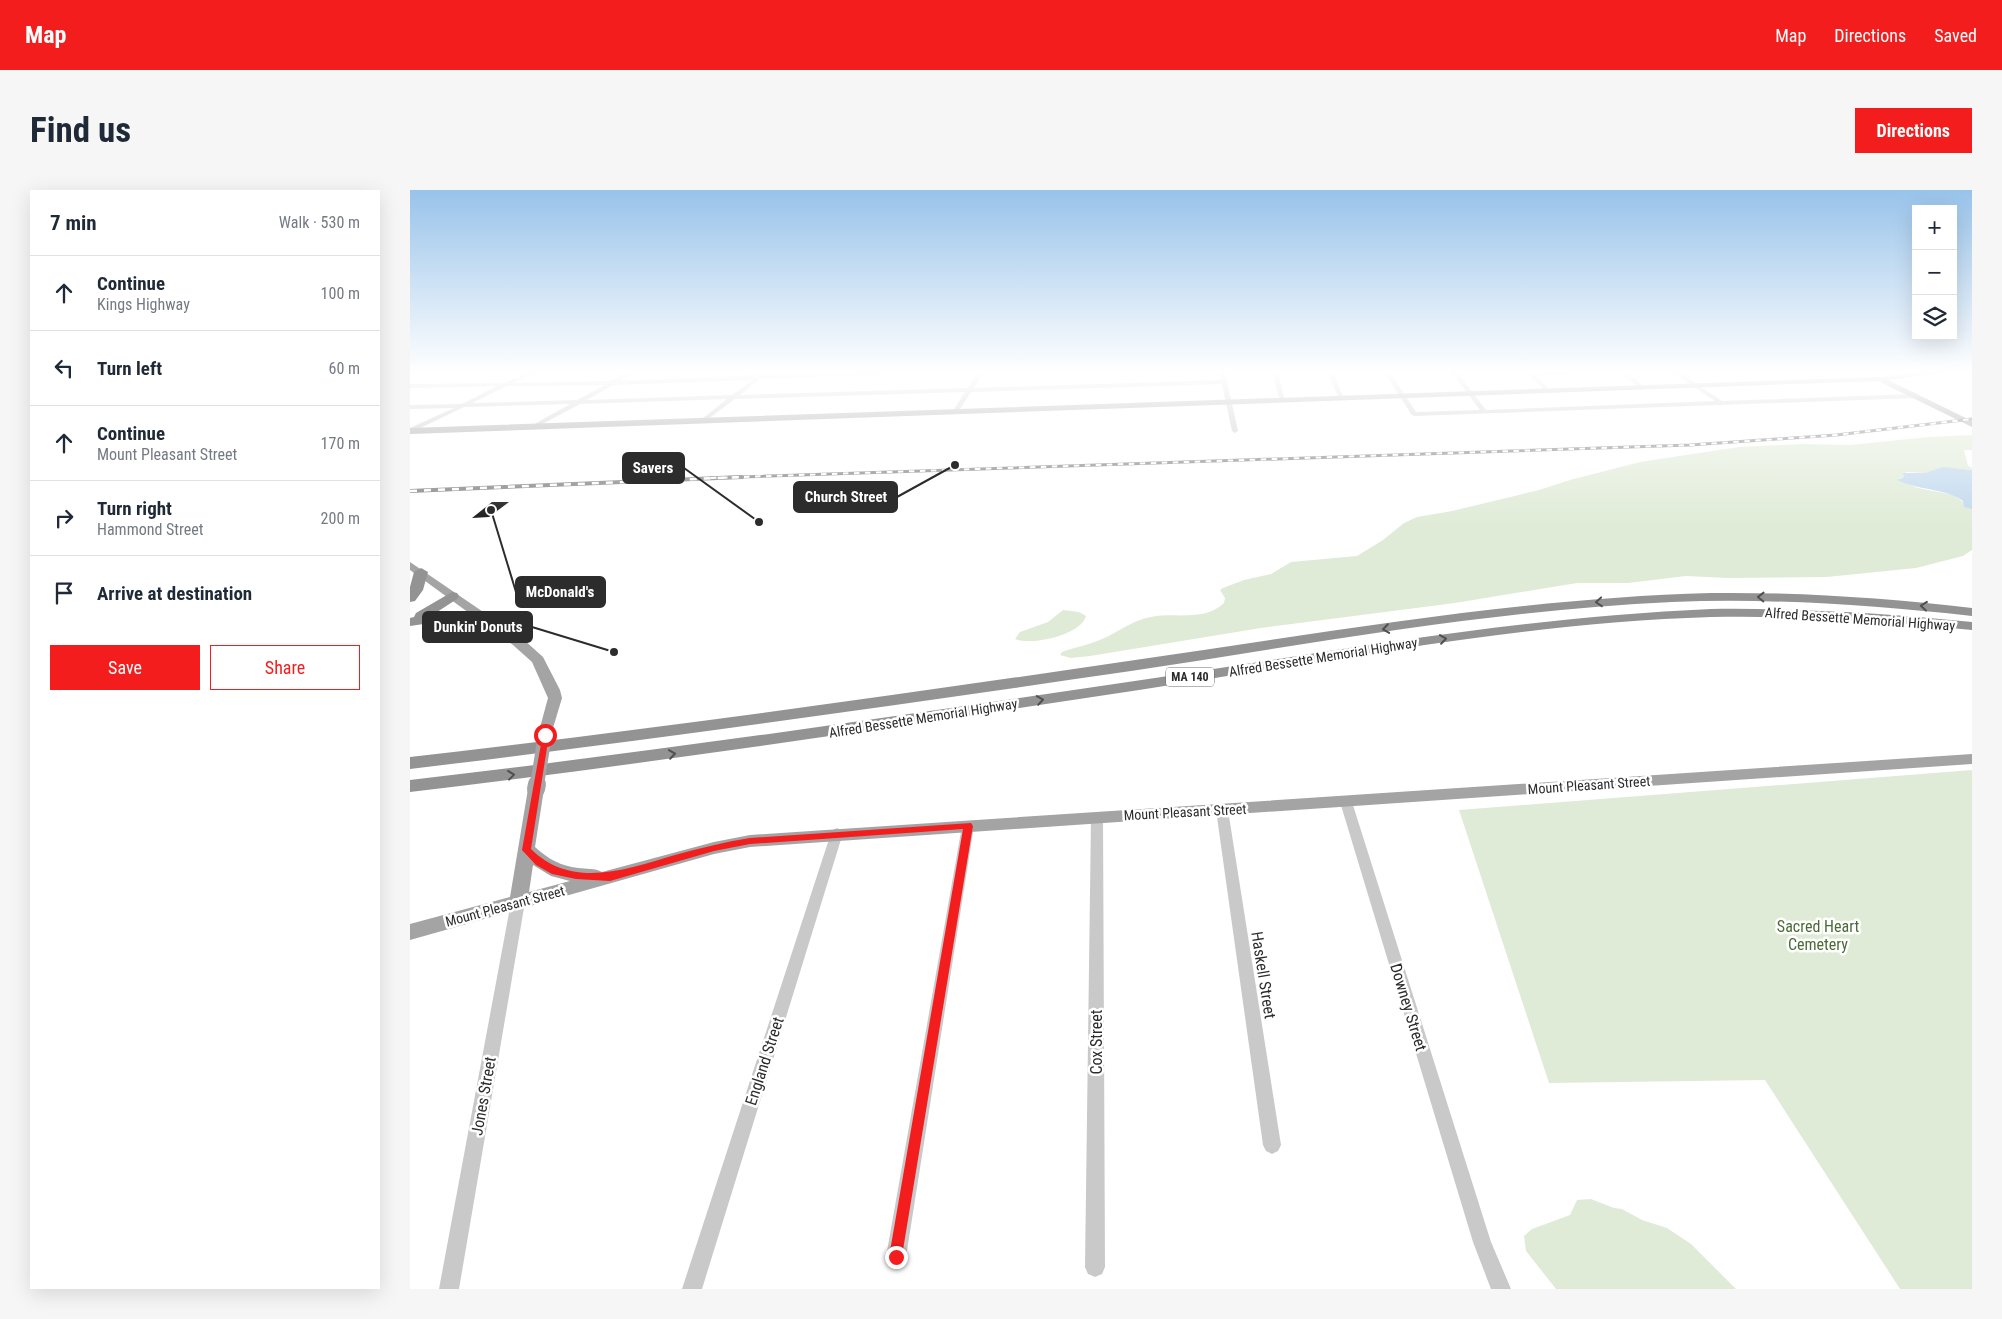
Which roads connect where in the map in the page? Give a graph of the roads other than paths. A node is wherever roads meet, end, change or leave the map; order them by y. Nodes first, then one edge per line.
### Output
1 (426, 423) edge
2 (539, 423) edge
3 (624, 423) edge
4 (1234, 423) edge
5 (533, 427) junction
6 (410, 431) edge
7 (1235, 431) dead end
8 (415, 569) edge
9 (452, 596) junction
10 (410, 598) edge
11 (410, 610) edge
12 (1972, 612) edge
13 (486, 619) junction
14 (410, 622) edge
15 (1972, 626) edge
16 (1972, 759) edge
17 (410, 761) edge
18 (482, 778) junction
19 (410, 786) edge
20 (410, 791) edge
21 (1346, 802) junction
22 (1222, 810) junction
23 (1097, 817) junction
24 (968, 826) junction
25 (837, 834) junction
26 (526, 850) junction
27 (610, 877) junction
28 (518, 902) junction
29 (410, 932) edge
30 (1272, 1145) dead end
31 (896, 1257) dead end
32 (1095, 1267) dead end
33 (449, 1289) edge
34 (692, 1289) edge
35 (1501, 1289) edge

1 - 6 street
2 - 5 street
3 - 5 main road
4 - 7 street
5 - 6 main road
8 - 9 main road
8 - 10 highway
9 - 11 highway
9 - 13 main road
9 - 14 highway
12 -> 17 highway, Alfred Bessette Memorial Highway / MA 140
13 - 14 highway
13 - 26 main road, bridge
18 -> 15 highway, Alfred Bessette Memorial Highway / MA 140
16 - 21 main road, Mount Pleasant Street
18 - 19 highway, Alfred Bessette Memorial Highway / MA 140
18 - 20 highway
21 - 22 main road, Mount Pleasant Street
21 - 35 street, Downey Street
22 - 23 main road, Mount Pleasant Street
22 - 30 street, Haskell Street
23 - 24 main road, Mount Pleasant Street
23 - 32 street, Cox Street
24 - 25 main road, Mount Pleasant Street
24 - 31 street
25 - 27 main road, Mount Pleasant Street
25 - 34 street, England Street
26 - 27 main road
26 - 28 main road
27 - 28 main road, Mount Pleasant Street
28 - 29 main road, Mount Pleasant Street
28 - 33 street, Jones Street

